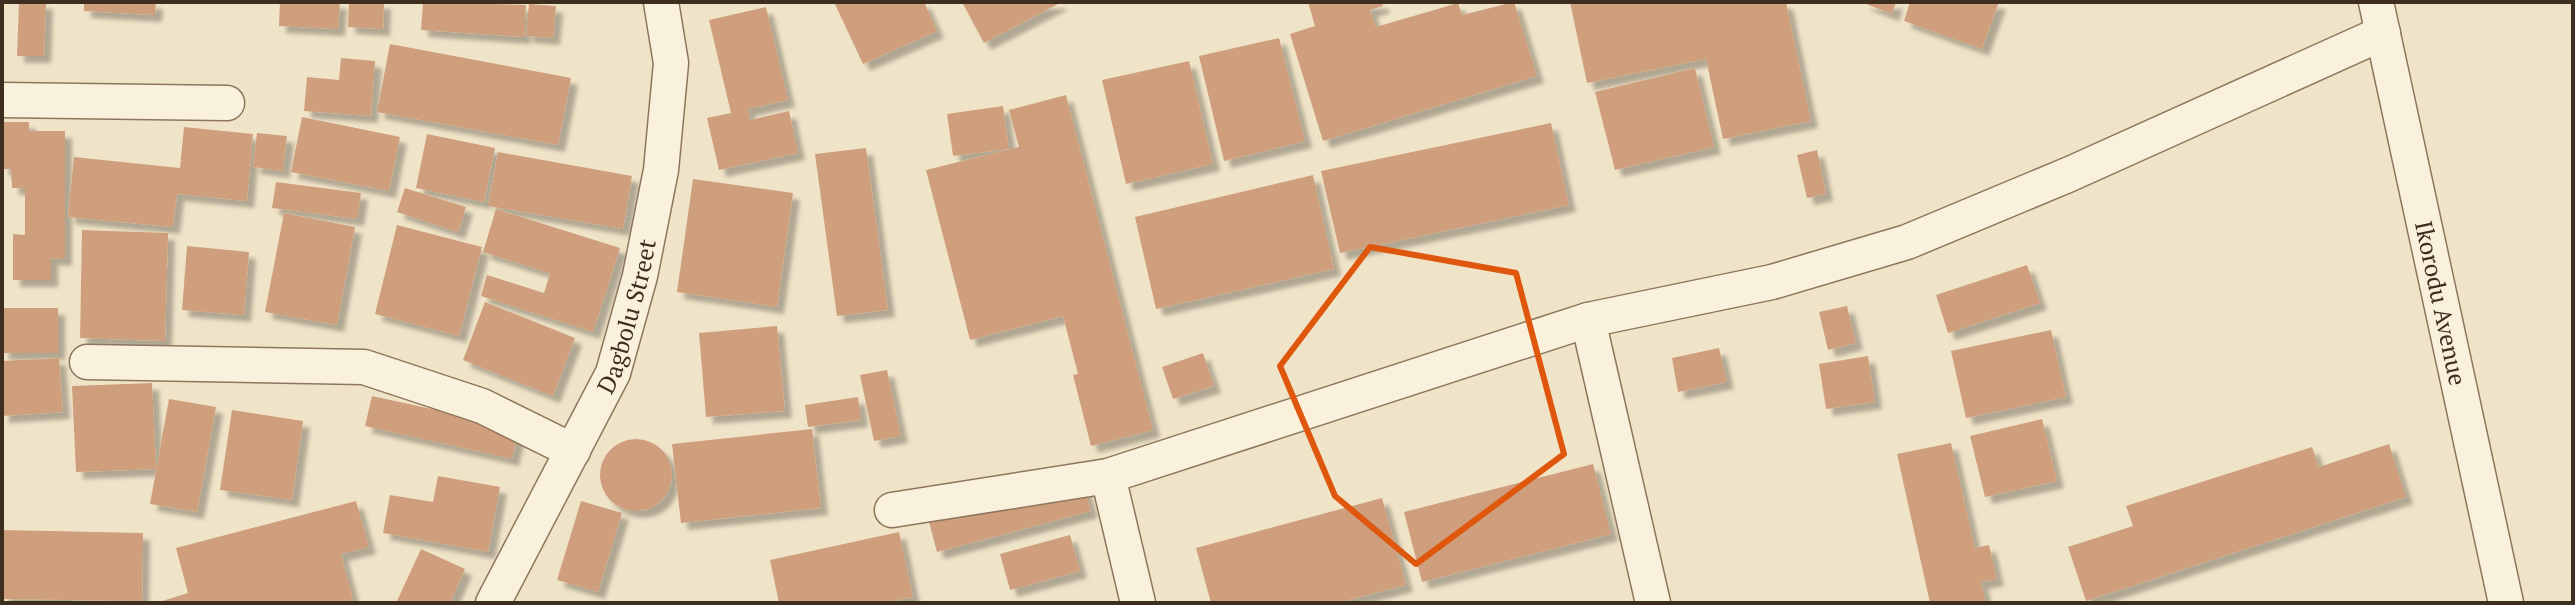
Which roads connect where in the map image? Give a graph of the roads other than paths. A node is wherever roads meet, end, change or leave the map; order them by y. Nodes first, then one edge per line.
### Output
1 (661, 2) edge
2 (2379, 17) edge
3 (2, 100) edge
4 (227, 103) dead end
5 (1588, 320) junction
6 (87, 362) dead end
7 (573, 451) junction
8 (1108, 476) junction
9 (892, 510) dead end
10 (493, 603) edge
11 (1138, 603) edge
12 (1653, 603) edge
13 (2506, 603) edge

1 - 7 street, Dagbolu Street
2 - 5 street
2 - 13 street, Ikorodu Avenue
3 - 4 street
5 - 8 street
5 - 12 street
6 - 7 street
7 - 10 street, Dagbolu Street
8 - 9 street
8 - 11 street

